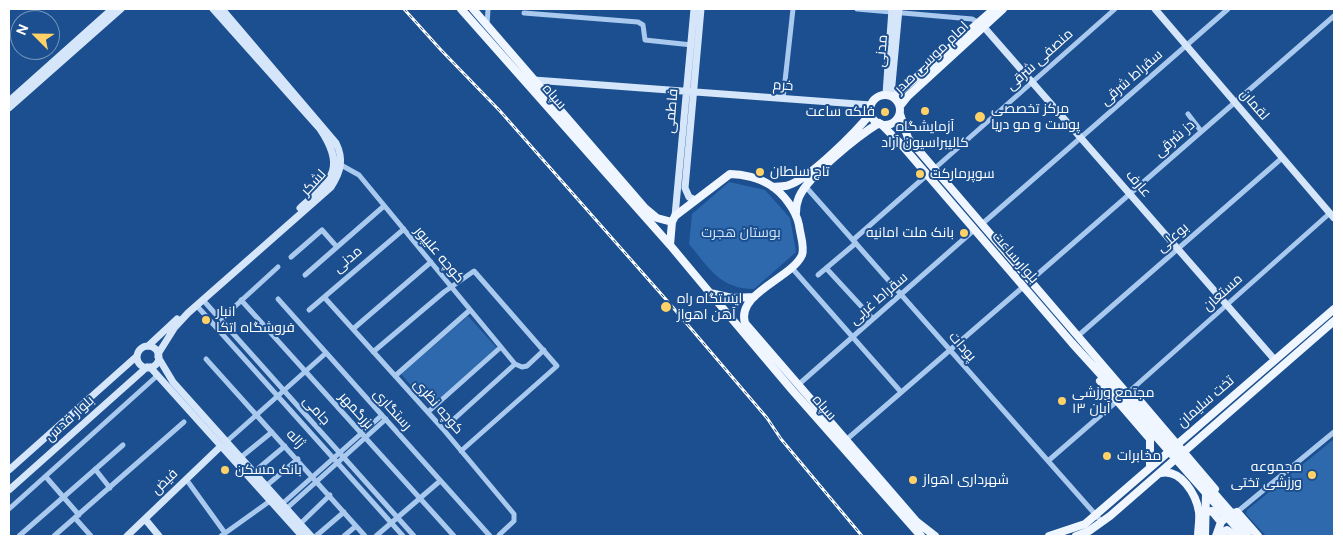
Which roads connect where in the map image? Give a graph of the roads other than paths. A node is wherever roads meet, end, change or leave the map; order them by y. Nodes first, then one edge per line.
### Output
1 (112, 9) edge
2 (121, 9) edge
3 (214, 9) edge
4 (222, 9) edge
5 (461, 9) edge
6 (473, 9) edge
7 (488, 9) edge
8 (694, 9) edge
9 (701, 9) edge
10 (793, 9) edge
11 (858, 9) edge
12 (994, 9) edge
13 (1003, 9) edge
14 (1115, 9) edge
15 (1155, 9) edge
16 (1228, 9) edge
17 (895, 10) edge
18 (524, 13) dead end
19 (1334, 16) edge
20 (981, 24) junction
21 (487, 25) junction
22 (89, 33) junction
23 (694, 45) junction
24 (1186, 45) junction
25 (534, 80) junction
26 (1032, 82) junction
27 (690, 92) junction
28 (890, 96) junction
29 (783, 99) junction
30 (9, 101) edge
31 (1235, 102) junction
32 (9, 108) edge
33 (871, 109) junction
34 (900, 110) junction
35 (1188, 114) dead end
36 (880, 124) junction
37 (1201, 131) junction
38 (1081, 138) junction
39 (1282, 158) junction
40 (341, 165) junction
41 (934, 169) junction
42 (927, 175) junction
43 (773, 187) junction
44 (806, 187) junction
45 (1130, 194) junction
46 (695, 200) junction
47 (384, 206) junction
48 (796, 213) junction
49 (1332, 216) edge
50 (673, 219) junction
51 (982, 224) junction
52 (404, 230) junction
53 (974, 230) junction
54 (854, 241) junction
55 (670, 245) junction
56 (337, 247) junction
57 (1178, 249) junction
58 (291, 257) dead end
59 (431, 262) junction
60 (278, 267) dead end
61 (791, 267) junction
62 (826, 268) junction
63 (305, 275) dead end
64 (818, 275) dead end
65 (1031, 280) junction
66 (1023, 287) junction
67 (452, 288) junction
68 (710, 293) junction
69 (901, 294) junction
70 (324, 297) junction
71 (754, 297) junction
72 (278, 299) dead end
73 (203, 300) junction
74 (241, 300) junction
75 (1227, 304) junction
76 (197, 306) junction
77 (1334, 309) edge
78 (309, 310) dead end
79 (470, 310) junction
80 (873, 319) junction
81 (220, 320) junction
82 (1334, 321) edge
83 (353, 329) junction
84 (1079, 335) junction
85 (853, 336) junction
86 (1072, 343) junction
87 (148, 346) junction
88 (501, 347) junction
89 (544, 350) junction
90 (950, 350) junction
91 (373, 352) junction
92 (326, 353) junction
93 (158, 355) junction
94 (137, 356) junction
95 (206, 359) dead end
96 (1274, 359) junction
97 (515, 364) junction
98 (149, 367) junction
99 (165, 370) junction
100 (305, 371) junction
101 (158, 375) junction
102 (395, 376) junction
103 (795, 388) junction
104 (1131, 390) junction
105 (283, 391) junction
106 (901, 392) junction
107 (277, 396) junction
108 (1117, 401) junction
109 (1134, 406) junction
110 (428, 412) junction
111 (1150, 413) junction
112 (256, 415) junction
113 (384, 417) junction
114 (184, 422) dead end
115 (1138, 425) junction
116 (443, 429) junction
117 (272, 432) junction
118 (1334, 432) edge
119 (363, 436) junction
120 (846, 440) junction
121 (1177, 443) junction
122 (224, 444) junction
123 (123, 445) dead end
124 (285, 446) junction
125 (461, 451) junction
126 (1184, 451) junction
127 (341, 455) junction
128 (240, 458) junction
129 (298, 459) junction
130 (335, 461) junction
131 (1048, 461) junction
132 (1150, 466) junction
133 (95, 469) junction
134 (9, 470) edge
135 (254, 472) junction
136 (1159, 474) junction
137 (46, 476) junction
138 (315, 478) junction
139 (186, 479) junction
140 (440, 481) junction
141 (266, 486) junction
142 (110, 488) junction
143 (9, 490) edge
144 (1206, 493) junction
145 (330, 496) junction
146 (63, 497) junction
147 (419, 499) junction
148 (270, 501) junction
149 (284, 507) junction
150 (9, 509) edge
151 (1235, 511) junction
152 (344, 512) junction
153 (1199, 514) junction
154 (1095, 515) junction
155 (77, 517) junction
156 (397, 518) junction
157 (145, 519) junction
158 (1245, 521) junction
159 (1102, 522) junction
160 (1221, 522) junction
161 (391, 523) junction
162 (300, 524) junction
163 (356, 526) junction
164 (1234, 534) edge
165 (223, 535) edge
166 (1248, 535) edge
167 (18, 536) edge
168 (54, 536) edge
169 (91, 536) edge
170 (126, 536) edge
171 (158, 536) edge
172 (302, 536) edge
173 (311, 536) edge
174 (316, 536) edge
175 (344, 536) edge
176 (365, 536) edge
177 (376, 536) edge
178 (403, 536) edge
179 (414, 536) edge
180 (454, 536) edge
181 (490, 536) edge
182 (499, 536) edge
183 (921, 536) edge
184 (935, 536) edge
185 (1049, 536) edge
186 (1076, 536) edge
187 (1198, 536) edge
188 (1206, 536) edge
189 (1216, 536) edge
190 (1258, 536) edge

1 - 22 street
2 - 22 street
3 - 87 street, لشکر
4 - 40 street, لشکر
5 - 55 main road, سپاه
6 - 21 main road, سپاه
7 - 21 street
8 - 23 street, فاطمی
9 - 23 street, فاطمی
10 - 29 street
11 - 17 street
12 - 20 main road, امام موسی صدر
13 - 20 main road, امام موسی صدر
14 - 26 street, منصفی شرقی
15 - 24 street, لقمان
16 - 24 street, سقراط شرقی
17 - 20 street
17 - 28 street, مدنی
18 - 23 street
19 - 31 street, دز شرقی
20 - 26 street, عارف
20 - 28 main road, امام موسی صدر
20 - 34 main road, امام موسی صدر
21 - 25 main road, سپاه
22 - 30 street
22 - 32 street
23 - 27 street, فاطمی
24 - 31 street, لقمان
24 - 38 street, سقراط شرقی
25 - 27 street, خرم
25 - 50 main road, سپاه
26 - 38 street, عارف
26 - 41 street, منصفی شرقی
27 - 29 street, خرم
27 - 46 street, فاطمی
27 - 50 street, فاطمی
28 - 33 main road
28 - 34 main road
29 - 33 street, خرم
31 - 37 street, دز شرقی
31 - 39 street, لقمان
33 - 36 main road
33 - 43 main road
34 - 36 main road
34 - 41 main road, بلوار ساعت
35 - 37 street
36 - 42 main road, بلوار ساعت
36 - 44 main road
37 - 45 street, دز شرقی
38 - 45 street, عارف
38 - 51 street, سقراط شرقی
39 - 49 street, لقمان
39 - 57 street, بوعلی
40 - 47 street, کوچه علیپور
40 - 73 street, لشکر
41 - 51 main road, بلوار ساعت
42 - 53 main road, بلوار ساعت
42 - 54 street
43 - 46 main road
43 - 48 main road
44 - 48 main road
44 - 54 street, پودات
45 - 57 street, عارف
45 - 65 street, دز شرقی
46 - 50 main road
47 - 52 street, کوچه علیپور
47 - 56 street
48 - 61 main road
49 - 75 street, مستعان
50 - 55 main road
51 - 65 main road, بلوار ساعت
52 - 59 street, کوچه علیپور
52 - 70 street, مدنی
53 - 66 main road, بلوار ساعت
53 - 69 street, سقراط غربی
54 - 62 street
54 - 69 street, پودات
55 - 68 main road
56 - 58 street
56 - 63 street
57 - 75 street, عارف
57 - 84 street, بوعلی
59 - 67 street, کوچه علیپور
59 - 83 street
60 - 74 street
61 - 71 main road
61 - 85 street
62 - 64 street
62 - 80 street
65 - 84 main road, بلوار ساعت
66 - 86 main road, بلوار ساعت
66 - 90 street
67 - 79 street, کوچه علیپور
67 - 89 street
67 - 91 street
68 - 71 main road
68 - 103 main road, سپاه
69 - 80 street, سقراط غربی
69 - 90 street, پودات
70 - 78 street, مدنی
70 - 83 street, کوچه نظری
71 - 103 main road, سپاه
72 - 92 street, رستگاری
73 - 76 street, لشکر
73 - 81 street, جامی
74 - 81 street
74 - 100 street, بزرگمهر
75 - 96 street, عارف
75 - 104 street, مستعان
76 - 93 street, لشکر
76 - 107 street
77 - 96 main road, تخت سلیمان
79 - 88 street, کوچه علیپور
79 - 102 street
80 - 85 street, سقراط غربی
81 - 105 street, جامی
82 - 126 main road, تخت سلیمان
83 - 91 street, کوچه نظری
84 - 104 main road
84 - 109 main road, بلوار ساعت
85 - 103 street, سقراط غربی
85 - 106 street
86 - 108 main road
86 - 109 main road, بلوار ساعت
87 - 93 street
87 - 94 street
88 - 97 street, کوچه علیپور
88 - 110 street
89 - 97 street
89 - 125 street
90 - 106 street
90 - 131 street, پودات
91 - 102 street, کوچه نظری
92 - 100 street
92 - 113 street, رستگاری
93 - 98 street
93 - 99 street
94 - 98 street
94 - 134 street, بلوار قدس
95 - 112 street, ژاله
96 - 121 main road, تخت سلیمان
97 - 116 street
98 - 101 street
98 - 143 street, بلوار قدس
99 - 101 street
99 - 122 street
100 - 105 street
100 - 119 street, بزرگمهر
101 - 122 street
101 - 137 street
102 - 110 street, کوچه نظری
103 - 120 main road, سپاه
103 - 183 main road, سپاه
104 - 111 main road
105 - 107 street
105 - 127 street, جامی
106 - 120 street
107 - 112 street
107 - 130 street
108 - 115 main road
108 - 131 street
109 - 144 main road, bridge
109 - 166 main road, bridge
110 - 116 street, کوچه نظری
111 - 115 main road
111 - 121 main road
112 - 117 street, ژاله
112 - 122 street
113 - 119 street
113 - 140 street, رستگاری
114 - 142 street
115 - 132 main road
116 - 125 street, کوچه نظری
117 - 124 street, ژاله
117 - 128 street
118 - 151 street
119 - 127 street
119 - 147 street, بزرگمهر
120 - 184 main road, سپاه
121 - 126 main road
121 - 132 main road, تخت سلیمان
122 - 128 street
122 - 139 street, فیض
122 - 148 street
123 - 133 street
124 - 129 street, ژاله
124 - 135 street
125 - 182 street, کوچه نظری
126 - 136 main road, تخت سلیمان
126 - 151 main road
127 - 130 street
127 - 156 street, جامی
128 - 135 street
129 - 138 street, ژاله
129 - 141 street
130 - 138 street
130 - 161 street
131 - 154 street, پودات
132 - 154 main road, تخت سلیمان
133 - 142 street
133 - 146 street
135 - 141 street
136 - 153 main road
136 - 159 main road, تخت سلیمان
137 - 146 street
137 - 150 street
138 - 145 street, ژاله
138 - 149 street
139 - 157 street, فیض
139 - 165 street
140 - 147 street
140 - 181 street, رستگاری
141 - 149 street
142 - 155 street
144 - 166 main road, bridge
144 - 188 main road, bridge
145 - 152 street, ژاله
145 - 162 street
146 - 155 street
146 - 167 street
147 - 156 street
147 - 180 street, بزرگمهر
148 - 165 street
148 - 172 street
149 - 162 street
151 - 158 main road
151 - 160 main road
152 - 163 street, ژاله
152 - 174 street
153 - 160 main road
153 - 187 main road
154 - 159 street, پودات
154 - 185 main road
155 - 168 street
155 - 169 street
156 - 161 street
156 - 179 street, جامی
157 - 170 street, فیض
157 - 171 street
158 - 164 main road
158 - 190 main road
159 - 186 main road
160 - 189 main road
161 - 177 street
161 - 178 street
162 - 173 street
163 - 175 street
163 - 176 street, ژاله
164 - 189 main road

